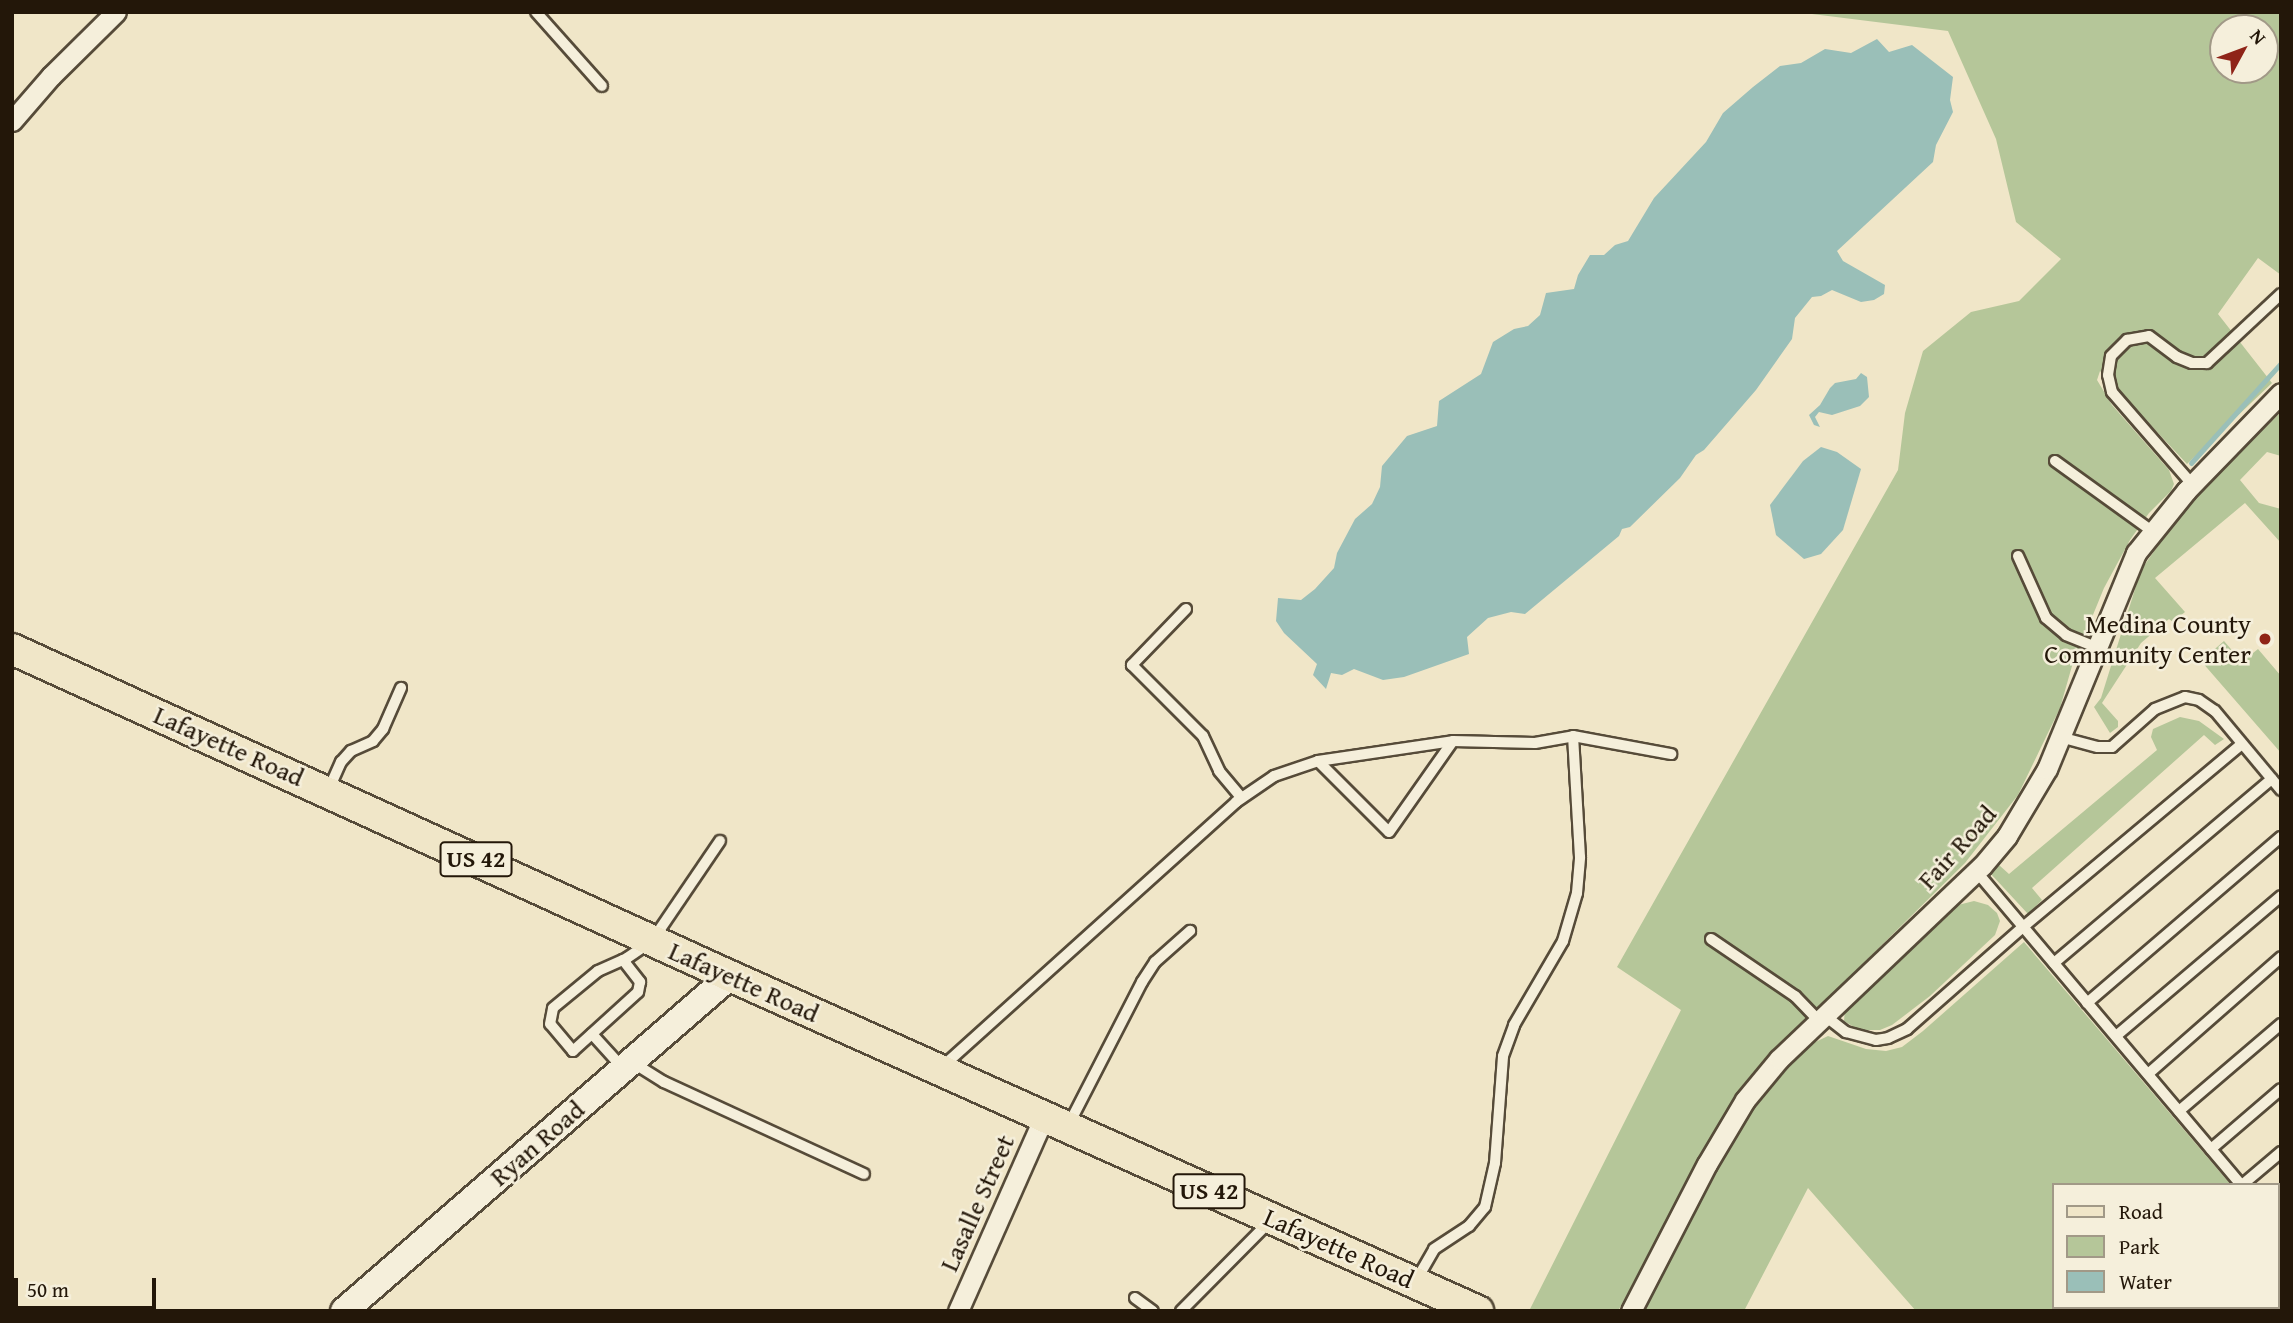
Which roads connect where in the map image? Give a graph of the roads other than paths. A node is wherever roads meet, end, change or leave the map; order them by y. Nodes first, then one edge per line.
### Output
1 (116, 12) edge
2 (536, 12) edge
3 (602, 86) dead end
4 (12, 121) edge
5 (2281, 294) edge
6 (2281, 393) edge
7 (2055, 461) dead end
8 (2192, 484) junction
9 (2152, 531) junction
10 (2018, 556) dead end
11 (1186, 608) dead end
12 (2095, 647) junction
13 (12, 649) edge
14 (401, 688) dead end
15 (1573, 736) junction
16 (2060, 737) junction
17 (1452, 741) junction
18 (2242, 744) junction
19 (1671, 754) dead end
20 (1318, 761) junction
21 (2272, 779) junction
22 (2281, 790) edge
23 (328, 791) junction
24 (1242, 798) junction
25 (2281, 837) edge
26 (720, 841) dead end
27 (1976, 871) junction
28 (2281, 896) edge
29 (2023, 926) junction
30 (1190, 931) dead end
31 (1710, 939) dead end
32 (652, 941) junction
33 (2281, 957) edge
34 (623, 960) junction
35 (2054, 963) junction
36 (730, 976) junction
37 (2087, 1003) junction
38 (1821, 1017) junction
39 (2281, 1024) edge
40 (592, 1034) junction
41 (2116, 1037) junction
42 (627, 1065) junction
43 (940, 1070) junction
44 (2148, 1074) junction
45 (2281, 1089) edge
46 (2179, 1111) junction
47 (1056, 1122) junction
48 (2211, 1149) junction
49 (2281, 1152) edge
50 (864, 1174) dead end
51 (2240, 1183) edge
52 (2244, 1183) edge
53 (1272, 1219) junction
54 (1415, 1282) junction
55 (1135, 1298) dead end
56 (344, 1311) edge
57 (958, 1311) edge
58 (1153, 1311) edge
59 (1181, 1311) edge
60 (1479, 1311) edge
61 (1631, 1311) edge

1 - 4 street
2 - 3 lane
5 - 8 lane
6 - 8 street, Fair Road
7 - 9 lane
8 - 9 street, Fair Road
9 - 12 street, Fair Road
10 - 12 lane
11 - 24 lane
12 - 16 street, Fair Road
13 - 23 main road, Lafayette Road / US 42
14 - 23 lane
15 - 17 lane
15 - 19 lane
15 - 54 lane
16 - 18 lane
16 - 27 street, Fair Road
17 - 20 lane
17 - 20 lane
18 - 21 lane
18 - 29 lane
20 - 24 lane
21 - 22 lane
21 - 35 lane
23 - 32 main road, Lafayette Road / US 42
24 - 43 lane
25 - 37 lane
26 - 32 lane
27 - 29 lane
27 - 38 street, Fair Road
28 - 41 lane
29 - 35 lane
29 - 38 lane
30 - 47 lane
31 - 38 lane
32 - 34 lane
32 - 36 main road, Lafayette Road / US 42
33 - 44 lane
34 - 40 lane
34 - 40 lane
35 - 37 lane
36 - 42 street, Ryan Road
36 - 43 main road, Lafayette Road / US 42
37 - 41 lane
38 - 61 street, Fair Road
39 - 46 lane
40 - 42 lane
41 - 44 lane
42 - 50 lane
42 - 56 street, Ryan Road
43 - 47 main road, Lafayette Road / US 42
44 - 46 lane
45 - 48 lane
46 - 48 lane
47 - 53 main road, Lafayette Road / US 42
47 - 57 street, Lasalle Street
48 - 51 lane
49 - 52 lane
53 - 54 main road, Lafayette Road / US 42
53 - 59 lane
54 - 60 main road, Lafayette Road / US 42
55 - 58 lane

